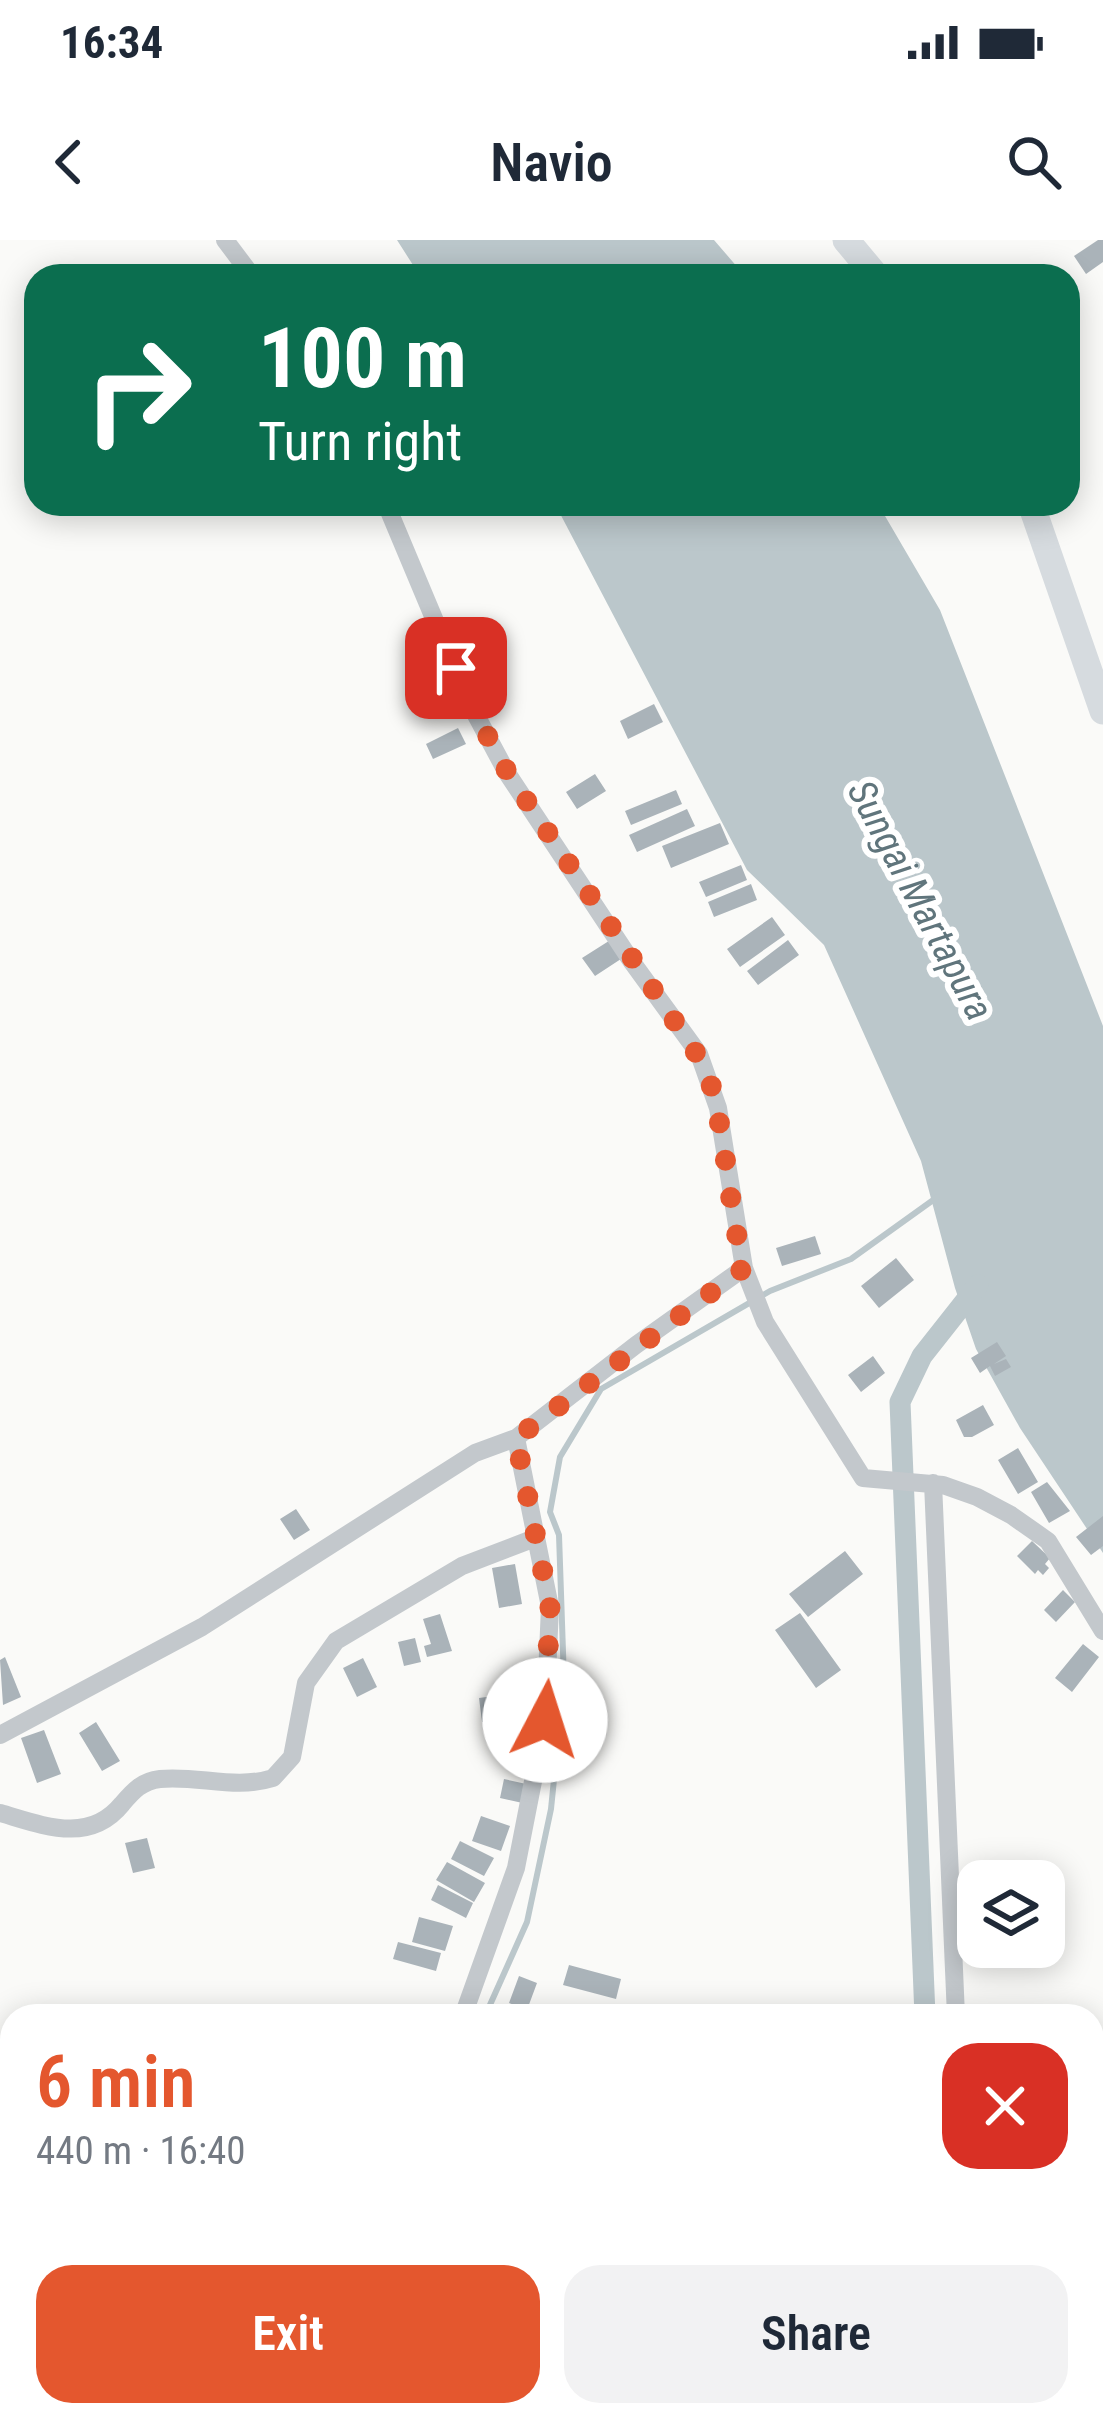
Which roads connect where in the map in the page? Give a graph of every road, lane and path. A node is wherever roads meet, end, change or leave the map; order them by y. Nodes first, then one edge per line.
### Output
1 (846, 240) edge
2 (867, 264) edge
3 (391, 516) edge
4 (1034, 516) edge
5 (1103, 711) edge
6 (746, 1277) junction
7 (516, 1438) junction
8 (929, 1483) junction
9 (534, 1534) junction
10 (1103, 1631) edge
11 (0, 1735) edge
12 (0, 1813) edge
13 (467, 2004) edge
14 (955, 2004) edge

1 - 2 street
3 - 6 street
4 - 5 street
6 - 7 street
6 - 8 street
7 - 9 street
7 - 11 street
8 - 10 street
8 - 14 street
9 - 12 street
9 - 13 street

